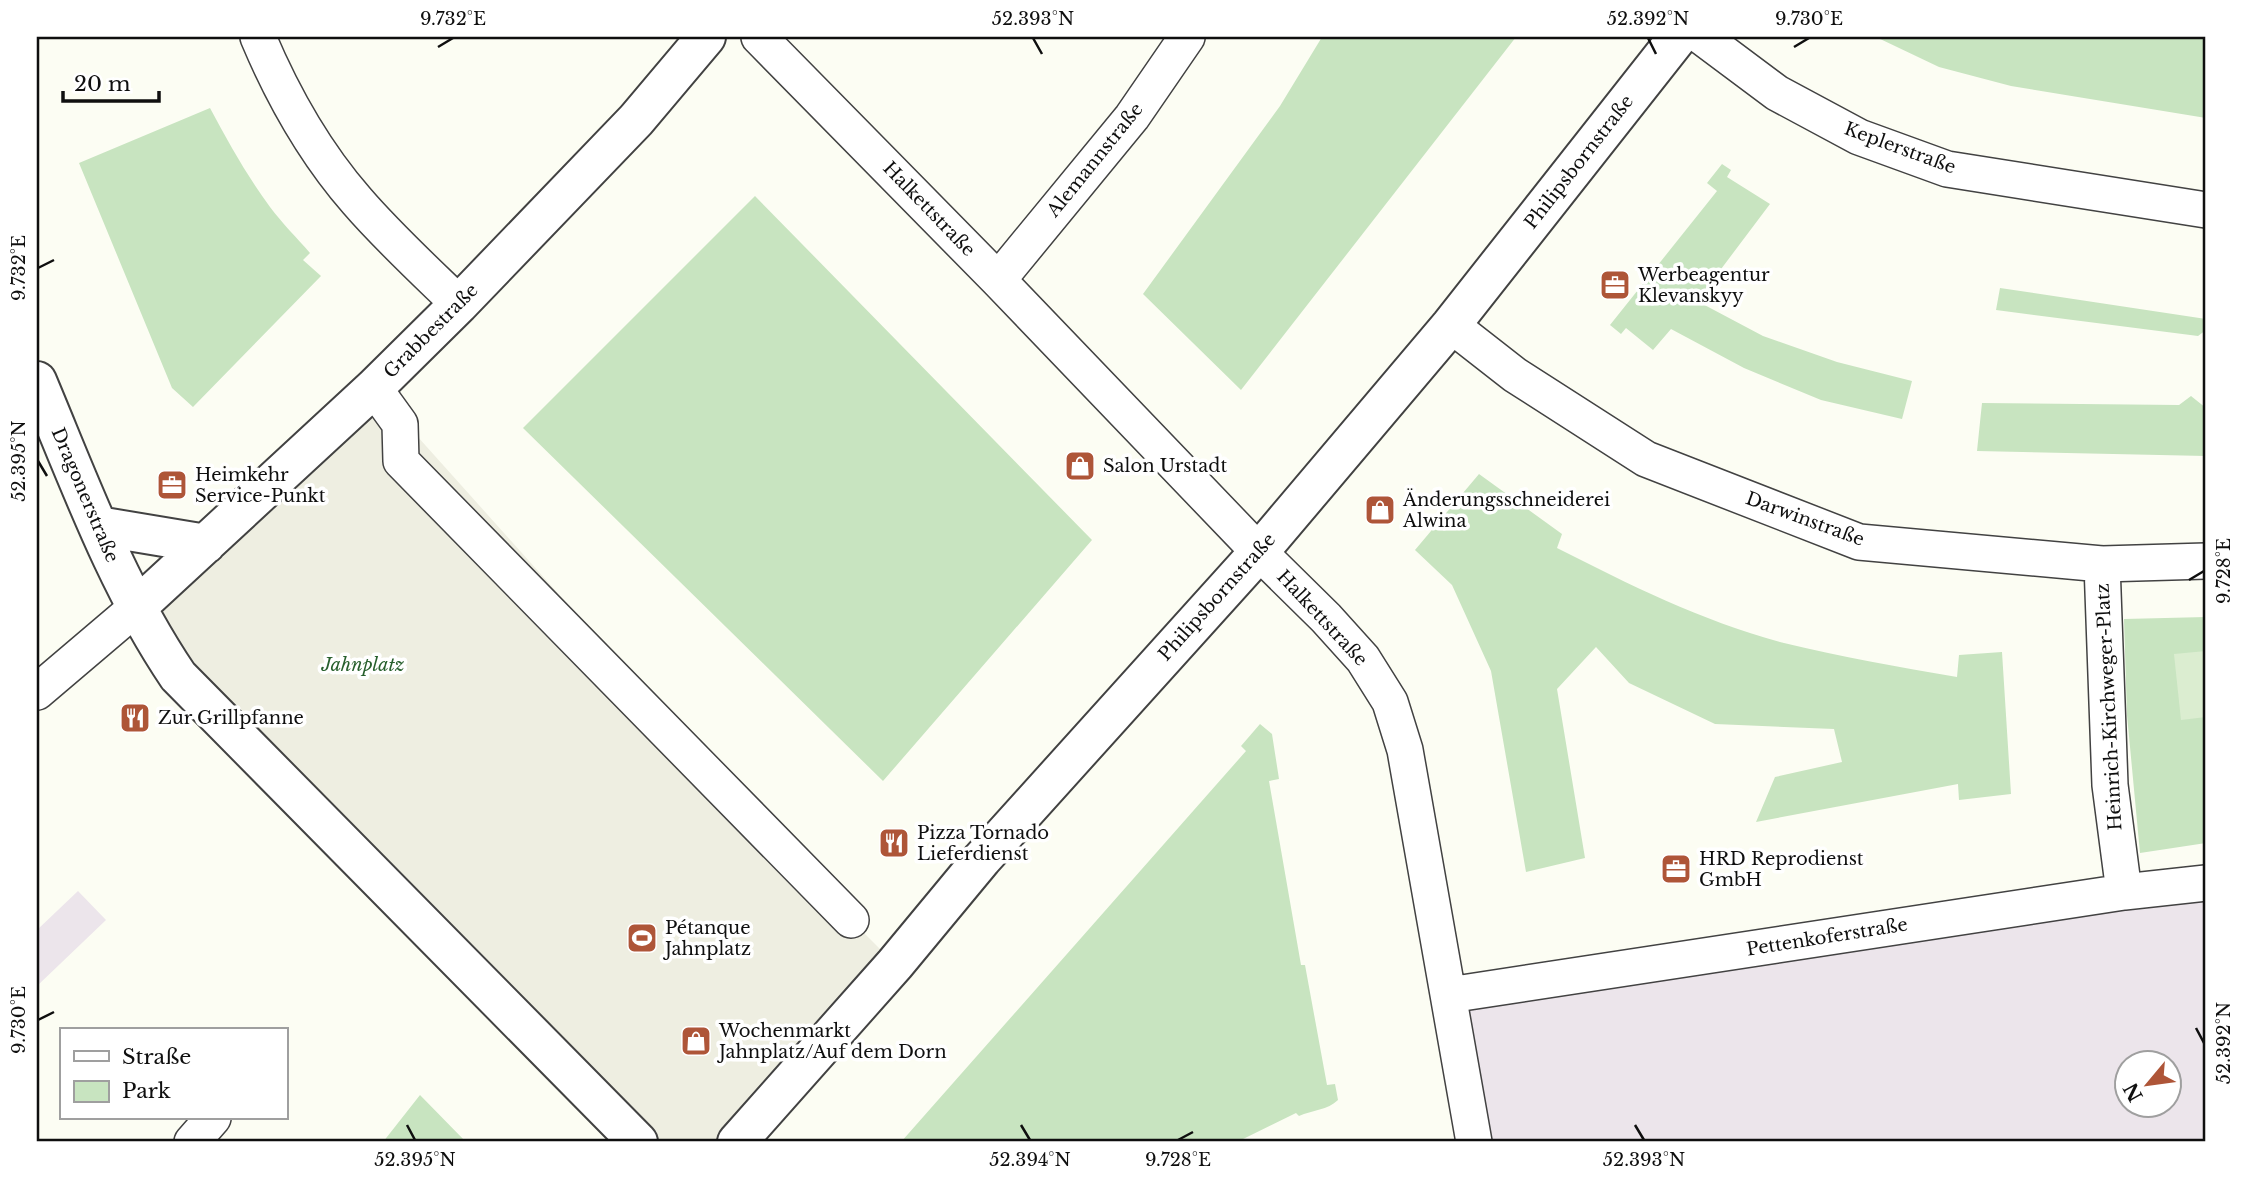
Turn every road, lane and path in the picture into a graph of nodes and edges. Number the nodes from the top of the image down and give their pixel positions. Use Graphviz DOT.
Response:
graph roads {
  1 [pos="258,37"];
  2 [pos="706,37"];
  3 [pos="759,37"];
  4 [pos="1188,37"];
  5 [pos="1678,37"];
  6 [pos="1702,37"];
  7 [pos="2206,210"];
  8 [pos="998,280"];
  9 [pos="459,303"];
  10 [pos="1451,325"];
  11 [pos="37,382"];
  12 [pos="374,388"];
  13 [pos="98,526"];
  14 [pos="206,544"];
  15 [pos="1259,552"];
  16 [pos="2206,561"];
  17 [pos="2102,564"];
  18 [pos="137,607"];
  19 [pos="37,692"];
  20 [pos="2206,883"];
  21 [pos="2123,892"];
  22 [pos="851,920"];
  23 [pos="1449,995"];
  24 [pos="211,1120"];
  25 [pos="192,1142"];
  26 [pos="638,1142"];
  27 [pos="737,1142"];
  28 [pos="1474,1142"];
  1 -- 9 [label="street"];
  2 -- 9 [label="street, Grabbestraße"];
  3 -- 8 [label="street, Halkettstraße"];
  4 -- 8 [label="street, Alemannstraße"];
  5 -- 10 [label="street, Philipsbornstraße"];
  6 -- 7 [label="street, Keplerstraße"];
  8 -- 15 [label="street, Halkettstraße"];
  9 -- 12 [label="street, Grabbestraße"];
  10 -- 15 [label="street, Philipsbornstraße"];
  10 -- 17 [label="street, Darwinstraße"];
  11 -- 13 [label="street, Dragonerstraße"];
  12 -- 14 [label="street, Grabbestraße"];
  12 -- 22 [label="street"];
  13 -- 14 [label="street"];
  13 -- 18 [label="street, Dragonerstraße"];
  14 -- 18 [label="street, Grabbestraße"];
  15 -- 23 [label="street, Halkettstraße"];
  15 -- 27 [label="street, Philipsbornstraße"];
  16 -- 17 [label="street, Darwinstraße"];
  17 -- 21 [label="street, Heinrich-Kirchweger-Platz"];
  18 -- 19 [label="street"];
  18 -- 26 [label="street"];
  20 -- 21 [label="street, Pettenkoferstraße"];
  21 -- 23 [label="street, Pettenkoferstraße"];
  23 -- 28 [label="street, Halkettstraße"];
  24 -- 25 [label="street"];
}
